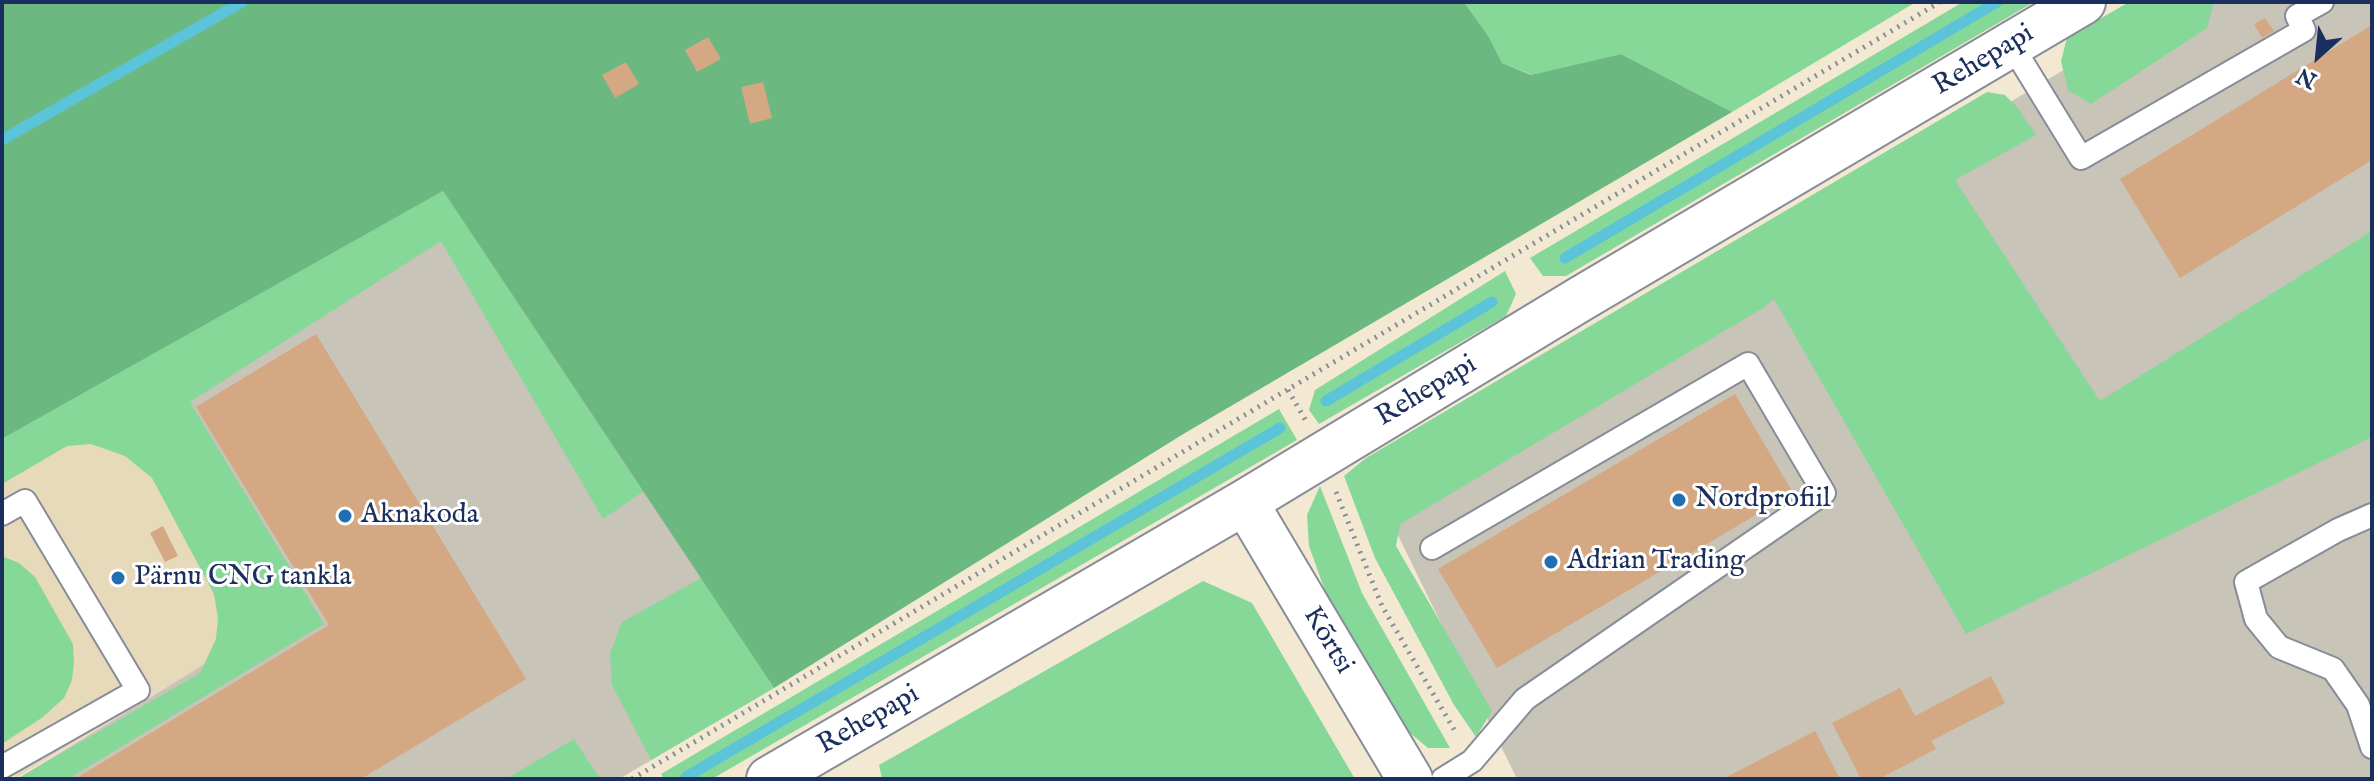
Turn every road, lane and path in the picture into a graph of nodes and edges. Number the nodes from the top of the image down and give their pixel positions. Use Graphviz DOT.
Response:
graph roads {
  1 [pos="1940,2"];
  2 [pos="2083,2"];
  3 [pos="2322,2"];
  4 [pos="2011,44"];
  5 [pos="1245,502"];
  6 [pos="1341,507"];
  7 [pos="2,514"];
  8 [pos="2372,515"];
  9 [pos="1432,548"];
  10 [pos="2372,747"];
  11 [pos="1472,761"];
  12 [pos="2,767"];
  13 [pos="632,779"];
  14 [pos="769,779"];
  15 [pos="1410,779"];
  16 [pos="1443,779"];
  1 -- 13 [label="path"];
  2 -- 4 [label="street, Rehepapi"];
  3 -- 4 [label="lane"];
  4 -- 5 [label="street, Rehepapi"];
  5 -- 14 [label="street, Rehepapi"];
  5 -- 15 [label="street, Kõrtsi"];
  6 -- 11 [label="path"];
  7 -- 12 [label="lane"];
  8 -- 10 [label="lane"];
  9 -- 11 [label="lane"];
  11 -- 16 [label="lane"];
}
